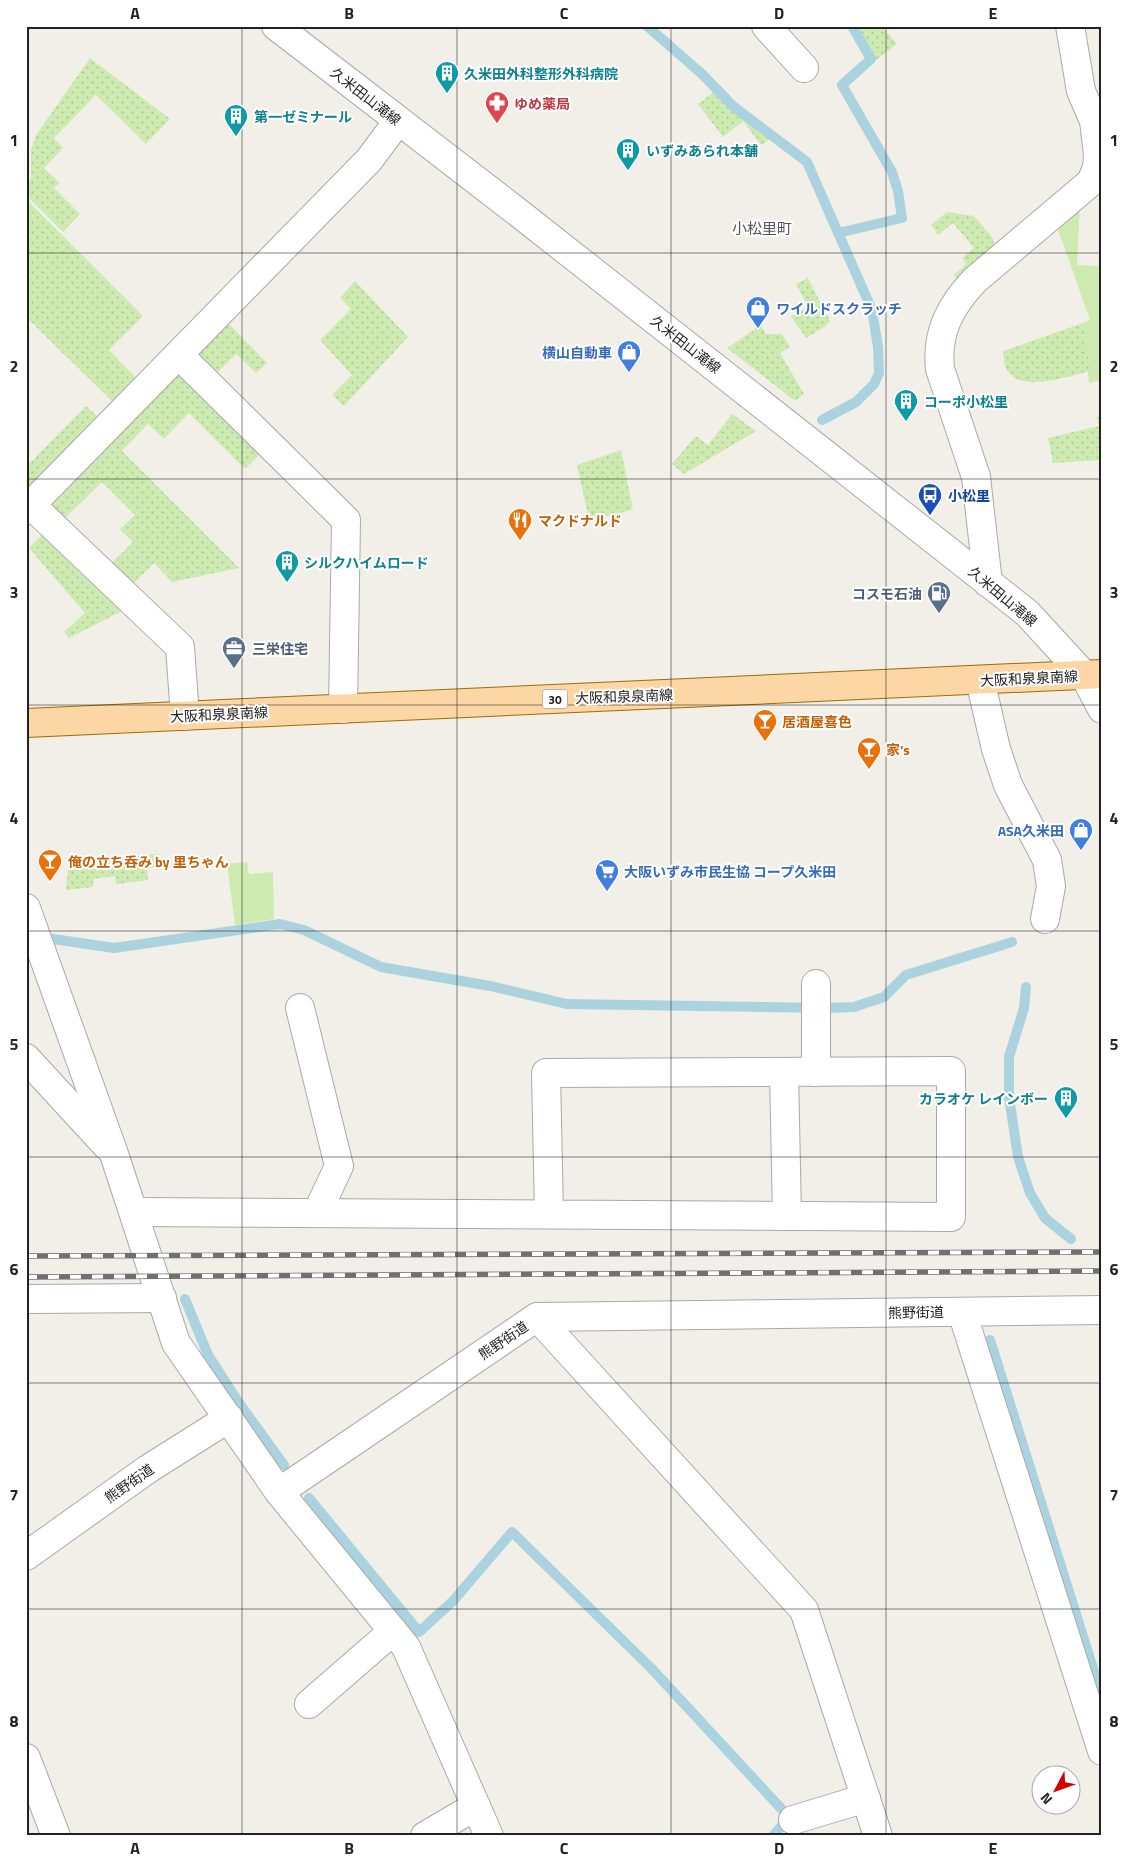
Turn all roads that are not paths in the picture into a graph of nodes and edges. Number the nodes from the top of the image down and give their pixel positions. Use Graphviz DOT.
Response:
graph roads {
  1 [pos="276,26"];
  2 [pos="766,26"];
  3 [pos="1070,26"];
  4 [pos="804,68"];
  5 [pos="398,121"];
  6 [pos="179,355"];
  7 [pos="29,508"];
  8 [pos="988,583"];
  9 [pos="1093,675"];
  10 [pos="980,680"];
  11 [pos="343,709"];
  12 [pos="1102,709"];
  13 [pos="185,716"];
  14 [pos="28,721"];
  15 [pos="26,908"];
  16 [pos="1045,919"];
  17 [pos="816,984"];
  18 [pos="300,1008"];
  19 [pos="26,1058"];
  20 [pos="784,1072"];
  21 [pos="816,1072"];
  22 [pos="114,1154"];
  23 [pos="134,1212"];
  24 [pos="317,1213"];
  25 [pos="549,1214"];
  26 [pos="787,1216"];
  27 [pos="26,1298"];
  28 [pos="162,1298"];
  29 [pos="1102,1310"];
  30 [pos="962,1312"];
  31 [pos="537,1316"];
  32 [pos="229,1418"];
  33 [pos="279,1492"];
  34 [pos="26,1556"];
  35 [pos="393,1631"];
  36 [pos="310,1704"];
  37 [pos="1102,1751"];
  38 [pos="27,1760"];
  39 [pos="866,1798"];
  40 [pos="476,1806"];
  41 [pos="793,1820"];
  42 [pos="56,1836"];
  43 [pos="425,1836"];
  44 [pos="489,1836"];
  45 [pos="878,1836"];
  1 -- 5 [label="street, 久米田山滝線"];
  2 -- 4 [label="street"];
  3 -- 8 [label="street"];
  5 -- 6 [label="street"];
  5 -- 8 [label="street, 久米田山滝線"];
  6 -- 7 [label="street"];
  6 -- 11 [label="street"];
  7 -- 13 [label="street"];
  8 -- 9 [label="street, 久米田山滝線"];
  9 -- 10 [label="main road, 大阪和泉泉南線 / 30"];
  9 -- 12 [label="street, 久米田山滝線"];
  10 -- 11 [label="main road, 大阪和泉泉南線 / 30"];
  10 -- 16 [label="street"];
  11 -- 13 [label="main road, 大阪和泉泉南線 / 30"];
  13 -- 14 [label="main road, 大阪和泉泉南線 / 30"];
  15 -- 22 [label="street"];
  17 -- 21 [label="street"];
  18 -- 24 [label="street"];
  19 -- 22 [label="street"];
  20 -- 21 [label="street"];
  20 -- 25 [label="street"];
  20 -- 26 [label="street"];
  21 -- 26 [label="street"];
  22 -- 23 [label="street"];
  23 -- 24 [label="street"];
  23 -- 28 [label="street"];
  24 -- 25 [label="street"];
  25 -- 26 [label="street"];
  27 -- 28 [label="street"];
  28 -- 32 [label="street"];
  29 -- 30 [label="street, 熊野街道"];
  30 -- 31 [label="street, 熊野街道"];
  30 -- 37 [label="street"];
  31 -- 33 [label="street, 熊野街道"];
  31 -- 39 [label="street"];
  32 -- 33 [label="street"];
  32 -- 34 [label="street, 熊野街道"];
  33 -- 35 [label="street"];
  35 -- 36 [label="street"];
  35 -- 40 [label="street"];
  38 -- 42 [label="street"];
  39 -- 41 [label="street"];
  39 -- 45 [label="street"];
  40 -- 43 [label="street"];
  40 -- 44 [label="street"];
}
